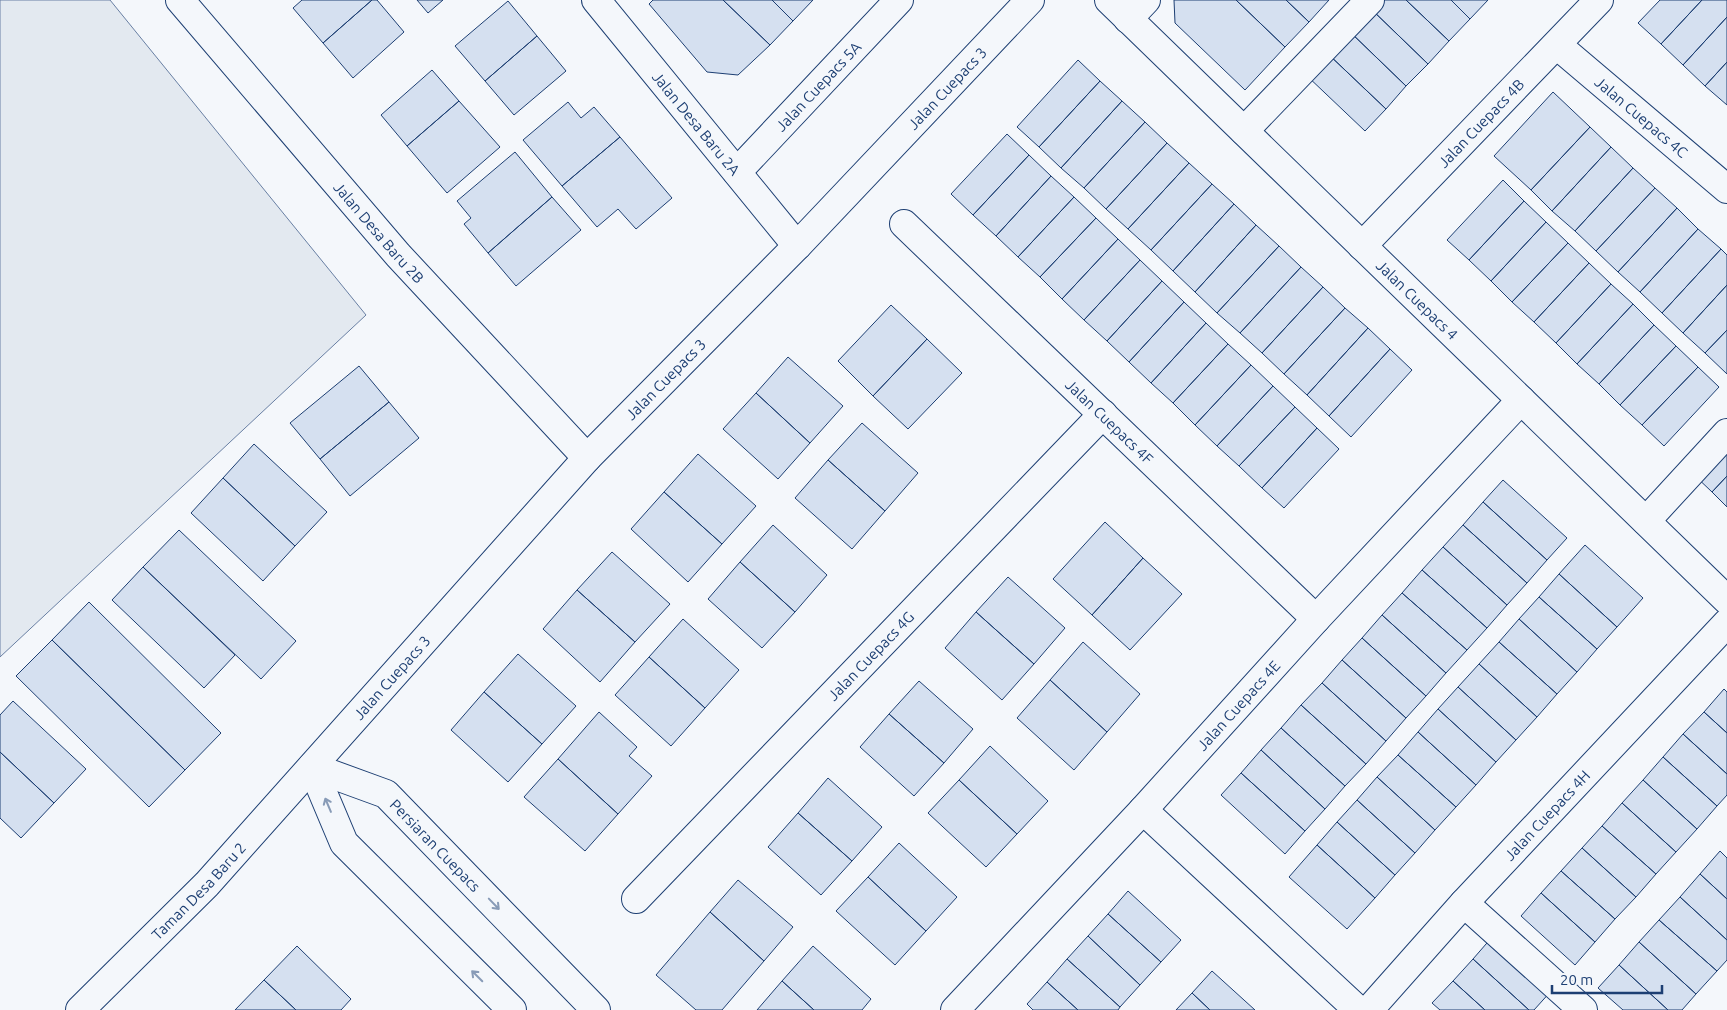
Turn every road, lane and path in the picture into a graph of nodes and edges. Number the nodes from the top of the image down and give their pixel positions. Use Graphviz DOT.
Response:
graph roads {
  1 [pos="180,0"];
  2 [pos="596,0"];
  3 [pos="899,0"];
  4 [pos="1030,0"];
  5 [pos="1108,0"];
  6 [pos="1370,0"];
  7 [pos="1599,0"];
  8 [pos="1137,10"];
  9 [pos="1557,45"];
  10 [pos="1244,131"];
  11 [pos="737,172"];
  12 [pos="1727,189"];
  13 [pos="904,224"];
  14 [pos="798,246"];
  15 [pos="1362,246"];
  16 [pos="1521,400"];
  17 [pos="1103,414"];
  18 [pos="1727,433"];
  19 [pos="587,458"];
  20 [pos="1646,521"];
  21 [pos="1727,600"];
  22 [pos="1316,619"];
  23 [pos="1727,623"];
  24 [pos="312,766"];
  25 [pos="1143,810"];
  26 [pos="636,899"];
  27 [pos="1464,903"];
  28 [pos="80,1010"];
  29 [pos="512,1010"];
  30 [pos="596,1010"];
  31 [pos="955,1010"];
  32 [pos="1358,1010"];
  33 [pos="1369,1010"];
  34 [pos="1583,1010"];
  1 -- 19 [label="street, Jalan Desa Baru 2B"];
  2 -- 11 [label="street, Jalan Desa Baru 2A"];
  3 -- 11 [label="street, Jalan Cuepacs 5A"];
  4 -- 14 [label="street, Jalan Cuepacs 3"];
  5 -- 8 [label="street, Jalan Cuepacs 4"];
  6 -- 10 [label="street"];
  7 -- 9 [label="street, Jalan Cuepacs 4B"];
  8 -- 10 [label="street, Jalan Cuepacs 4"];
  9 -- 12 [label="street, Jalan Cuepacs 4C"];
  9 -- 15 [label="street, Jalan Cuepacs 4B"];
  10 -- 15 [label="street, Jalan Cuepacs 4"];
  11 -- 14 [label="street, Jalan Desa Baru 2A"];
  13 -- 17 [label="street, Jalan Cuepacs 4F"];
  14 -- 19 [label="street, Jalan Cuepacs 3"];
  15 -- 16 [label="street, Jalan Cuepacs 4"];
  16 -- 20 [label="street, Jalan Cuepacs 4"];
  16 -- 22 [label="street, Jalan Cuepacs 4E"];
  17 -- 22 [label="street, Jalan Cuepacs 4F"];
  17 -- 26 [label="street, Jalan Cuepacs 4G"];
  18 -- 20 [label="street"];
  19 -- 24 [label="street, Jalan Cuepacs 3"];
  20 -- 21 [label="street, Jalan Cuepacs 4"];
  22 -- 25 [label="street, Jalan Cuepacs 4E"];
  23 -- 27 [label="street, Jalan Cuepacs 4H"];
  24 -- 28 [label="street, Taman Desa Baru 2"];
  29 -- 24 [label="street, one-way"];
  24 -- 30 [label="street, Persiaran Cuepacs, one-way"];
  25 -- 31 [label="street, Jalan Cuepacs 4E"];
  25 -- 32 [label="street"];
  27 -- 33 [label="street, Jalan Cuepacs 4H"];
  27 -- 34 [label="street"];
}
